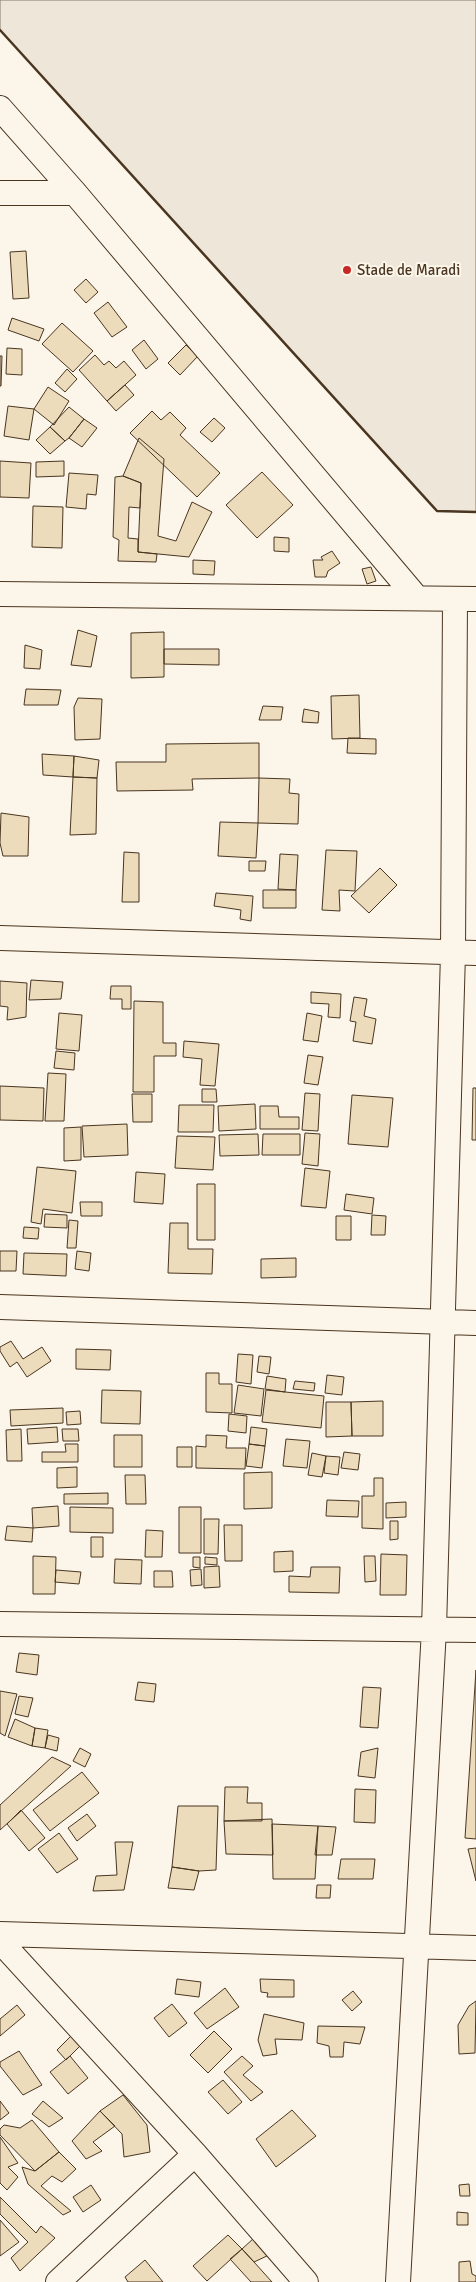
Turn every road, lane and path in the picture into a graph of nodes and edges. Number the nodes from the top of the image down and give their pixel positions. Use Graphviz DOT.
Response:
graph roads {
  1 [pos="0,108"];
  2 [pos="0,193"];
  3 [pos="75,193"];
  4 [pos="0,594"];
  5 [pos="416,597"];
  6 [pos="466,599"];
  7 [pos="0,938"];
  8 [pos="452,953"];
  9 [pos="476,953"];
  10 [pos="0,1308"];
  11 [pos="442,1322"];
  12 [pos="476,1323"];
  13 [pos="0,1624"];
  14 [pos="434,1629"];
  15 [pos="476,1630"];
  16 [pos="0,1934"];
  17 [pos="0,1941"];
  18 [pos="417,1946"];
  19 [pos="476,1948"];
  20 [pos="194,2154"];
  21 [pos="58,2282"];
  22 [pos="306,2282"];
  23 [pos="398,2282"];
  1 -- 3 [label="street"];
  2 -- 3 [label="street"];
  3 -- 5 [label="street"];
  4 -- 5 [label="street"];
  5 -- 6 [label="street"];
  6 -- 8 [label="street"];
  7 -- 8 [label="street"];
  8 -- 9 [label="street"];
  8 -- 11 [label="street"];
  10 -- 11 [label="street"];
  11 -- 12 [label="street"];
  11 -- 14 [label="street"];
  13 -- 14 [label="street"];
  14 -- 15 [label="street"];
  14 -- 18 [label="street"];
  16 -- 18 [label="street"];
  17 -- 20 [label="street"];
  18 -- 19 [label="street"];
  18 -- 23 [label="street"];
  20 -- 21 [label="street"];
  20 -- 22 [label="street"];
}
